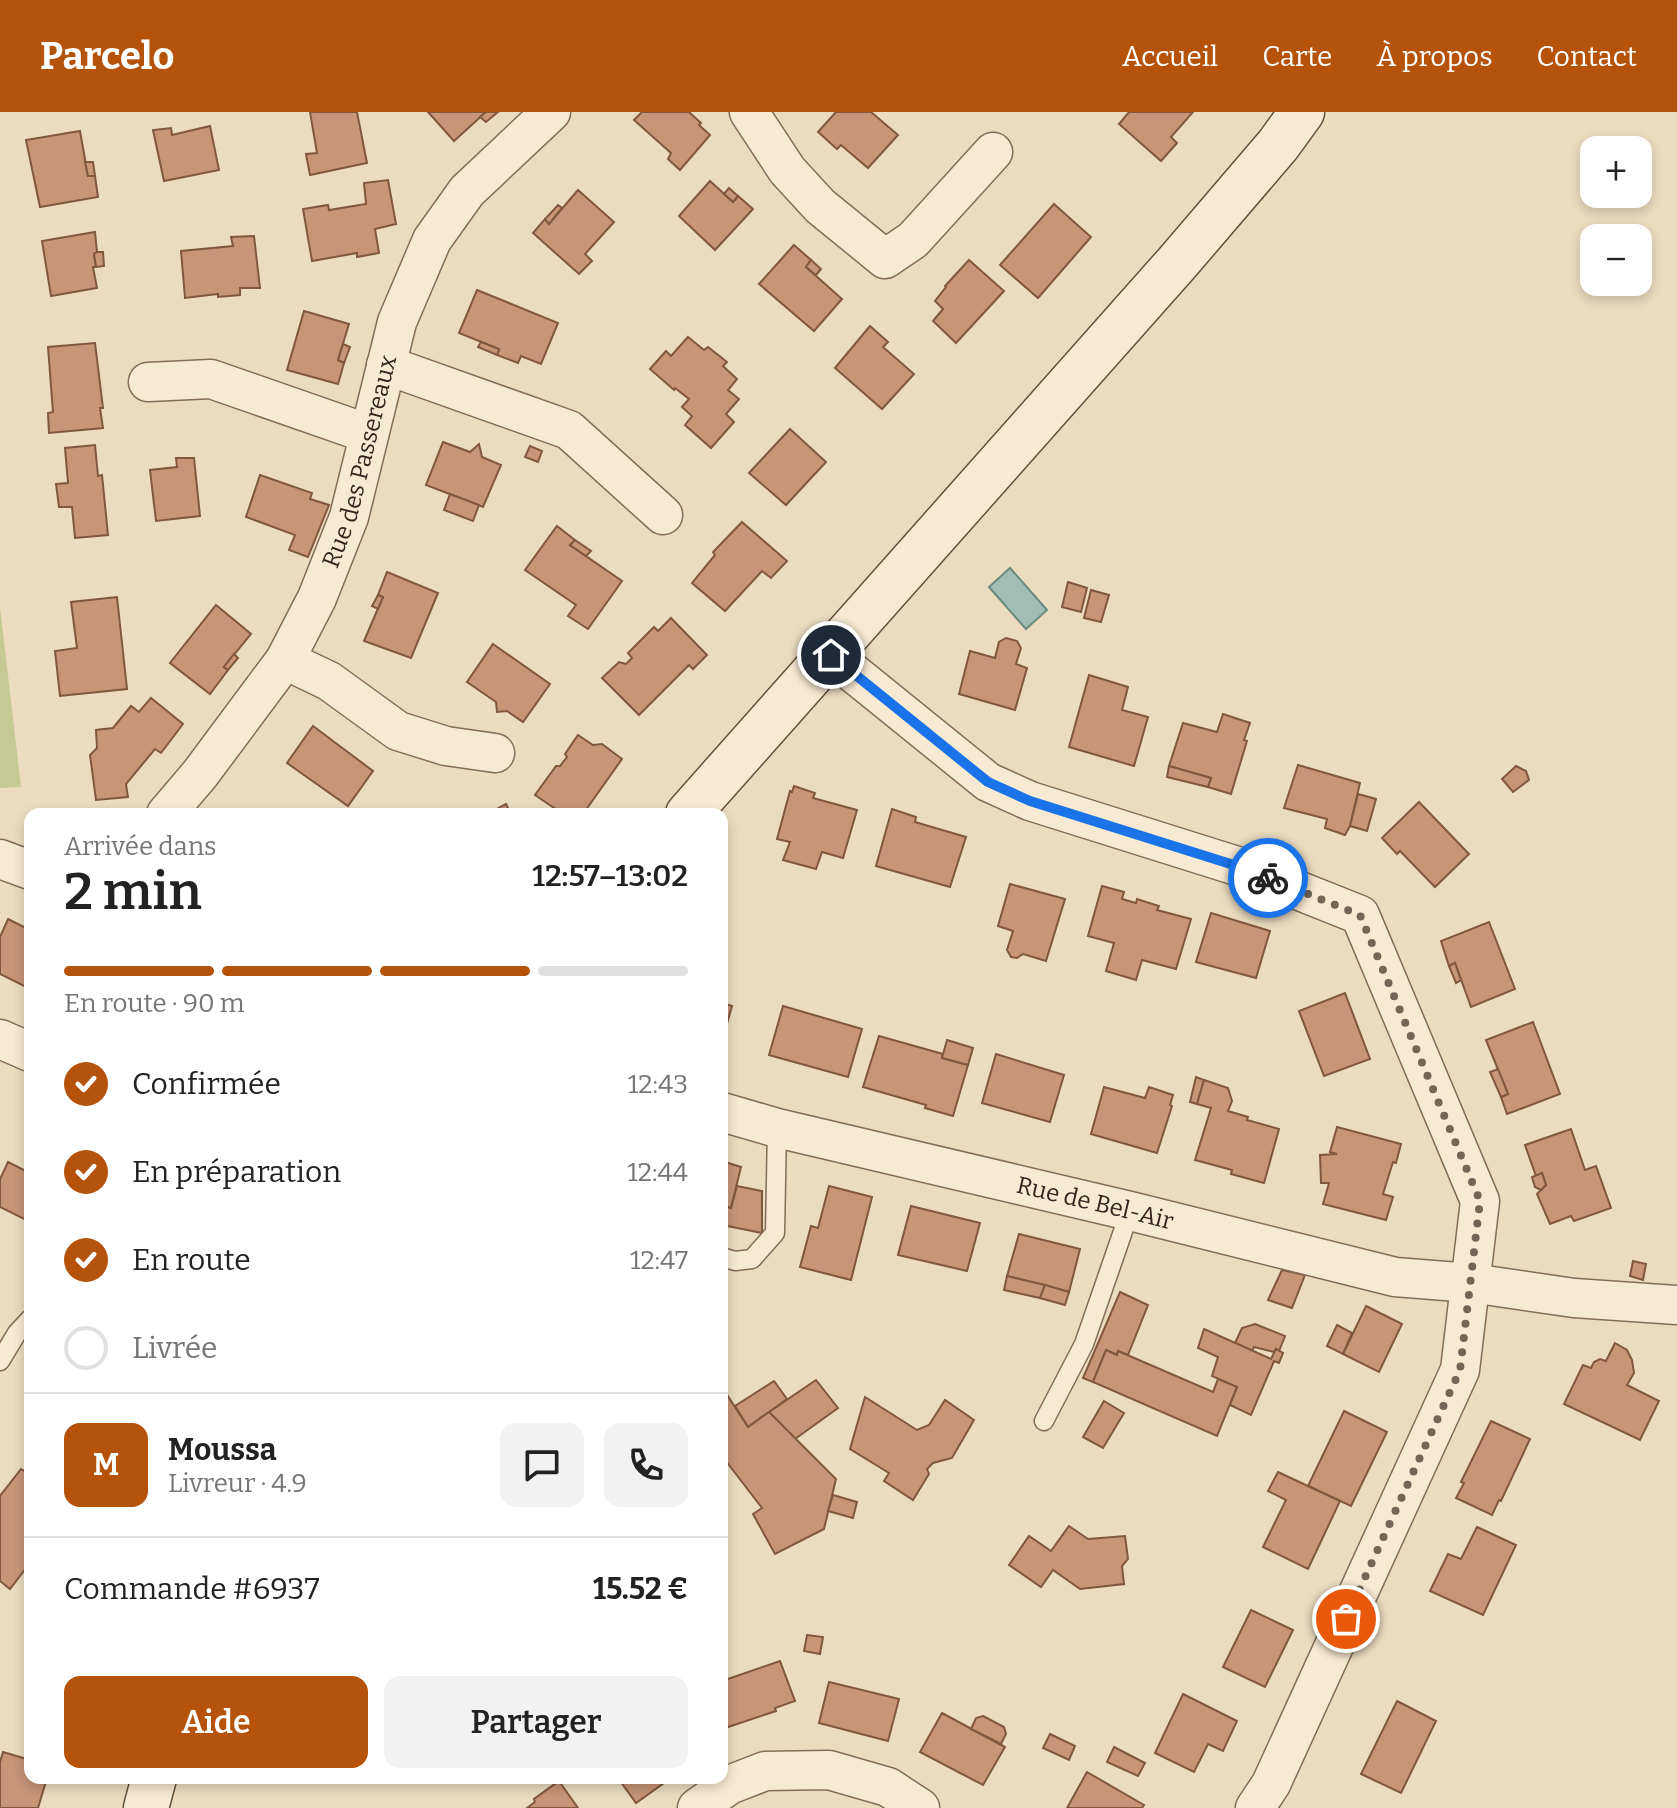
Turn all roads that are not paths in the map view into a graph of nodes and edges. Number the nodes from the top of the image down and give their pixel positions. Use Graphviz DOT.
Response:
graph roads {
  1 [pos="551,112"];
  2 [pos="749,112"];
  3 [pos="1302,112"];
  4 [pos="993,152"];
  5 [pos="386,365"];
  6 [pos="148,382"];
  7 [pos="369,434"];
  8 [pos="663,515"];
  9 [pos="831,655"];
  10 [pos="285,660"];
  11 [pos="495,753"];
  12 [pos="171,808"];
  13 [pos="693,808"];
  14 [pos="0,859"];
  15 [pos="24,868"];
  16 [pos="0,1039"];
  17 [pos="24,1049"];
  18 [pos="728,1114"];
  19 [pos="777,1128"];
  20 [pos="1130,1211"];
  21 [pos="728,1259"];
  22 [pos="1471,1283"];
  23 [pos="1677,1305"];
  24 [pos="24,1325"];
  25 [pos="0,1361"];
  26 [pos="1044,1421"];
  27 [pos="152,1784"];
  28 [pos="146,1808"];
  29 [pos="697,1808"];
  30 [pos="920,1808"];
  31 [pos="1255,1808"];
  1 -- 5 [label="street, Rue des Passereaux"];
  2 -- 4 [label="street"];
  3 -- 9 [label="street"];
  5 -- 7 [label="street, Rue des Passereaux"];
  5 -- 8 [label="street"];
  6 -- 7 [label="street"];
  7 -- 10 [label="street, Rue des Passereaux"];
  9 -- 13 [label="street"];
  9 -- 22 [label="street"];
  10 -- 11 [label="street"];
  10 -- 12 [label="street, Rue des Passereaux"];
  14 -- 15 [label="street"];
  16 -- 17 [label="street"];
  18 -- 19 [label="street, Rue de Bel-Air"];
  19 -- 20 [label="street, Rue de Bel-Air"];
  19 -- 21 [label="lane"];
  20 -- 22 [label="street, Rue de Bel-Air"];
  20 -- 26 [label="lane"];
  22 -- 23 [label="street, Rue de Bel-Air"];
  22 -- 31 [label="street"];
  24 -- 25 [label="lane"];
  27 -- 28 [label="street"];
  29 -- 30 [label="street"];
}
